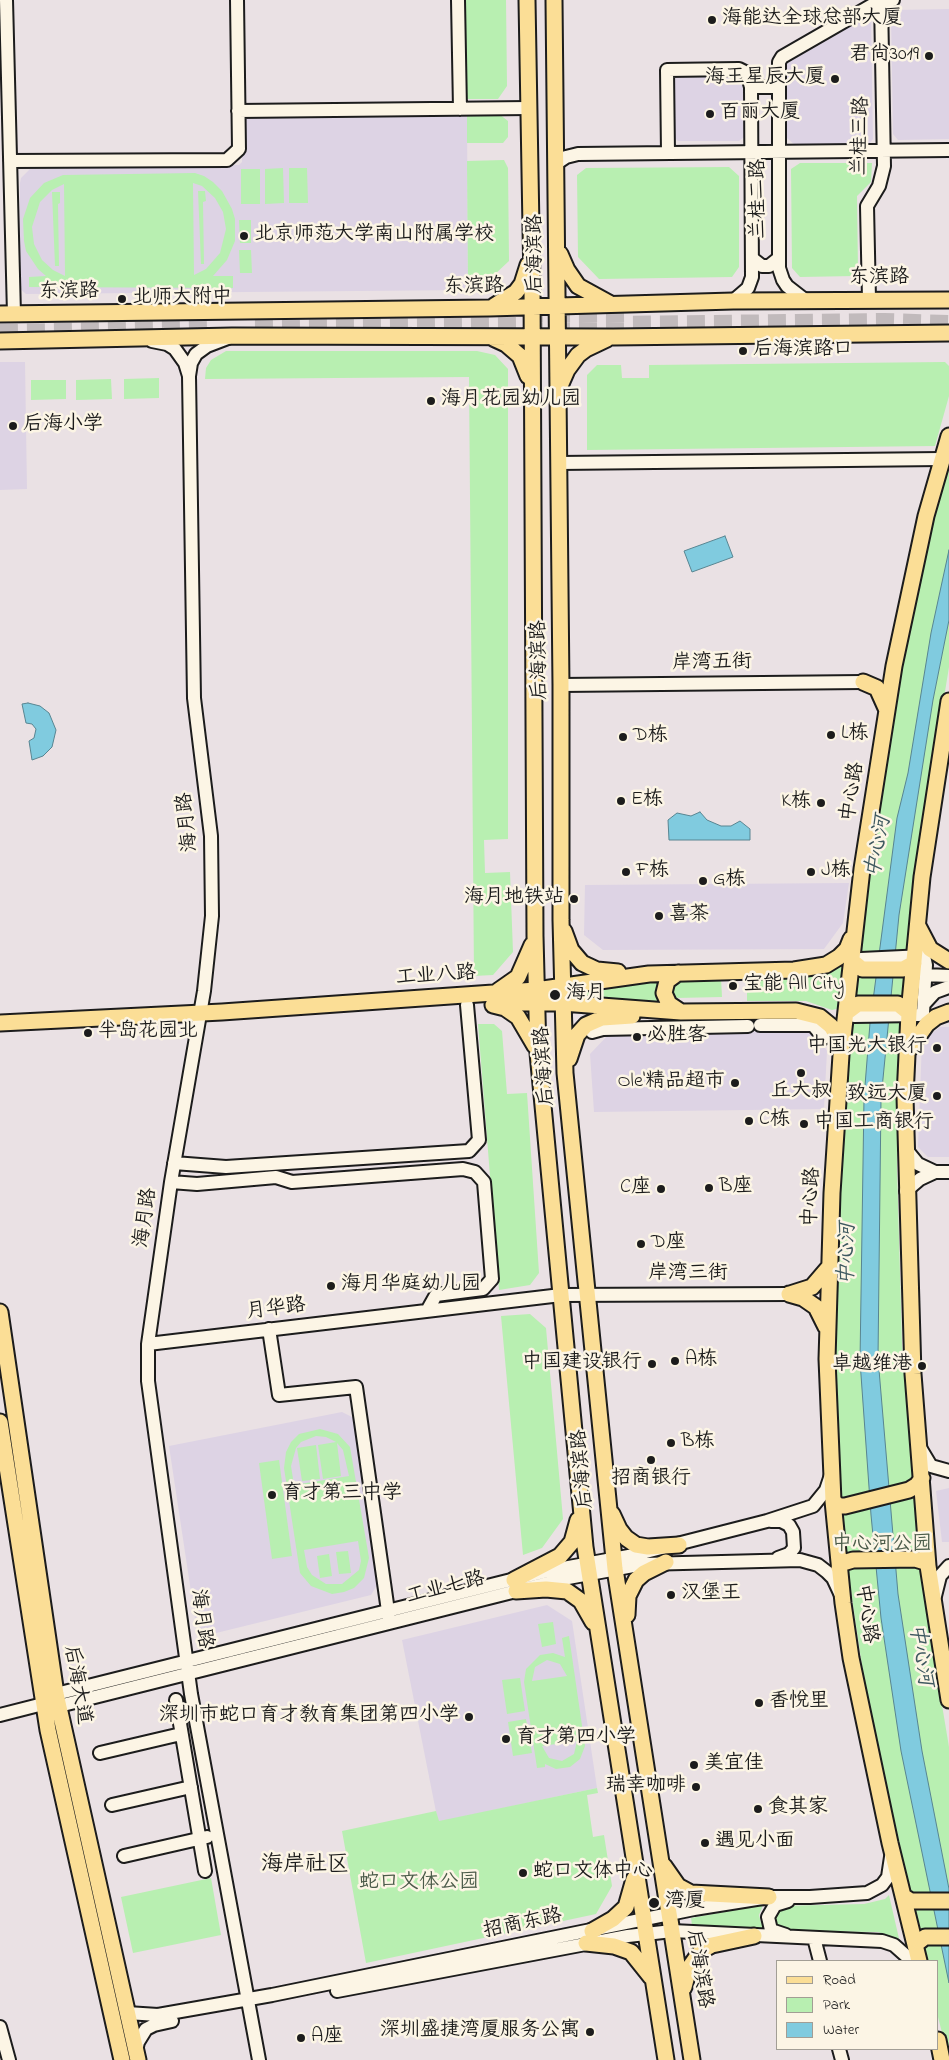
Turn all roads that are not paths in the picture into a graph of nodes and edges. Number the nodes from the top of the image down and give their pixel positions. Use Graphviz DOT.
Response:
graph roads {
  1 [pos="6,0"];
  2 [pos="237,0"];
  3 [pos="458,0"];
  4 [pos="527,0"];
  5 [pos="554,0"];
  6 [pos="881,0"];
  7 [pos="893,0"];
  8 [pos="751,87"];
  9 [pos="777,87"];
  10 [pos="460,108"];
  11 [pos="529,108"];
  12 [pos="238,111"];
  13 [pos="949,150"];
  14 [pos="884,151"];
  15 [pos="752,152"];
  16 [pos="778,152"];
  17 [pos="668,153"];
  18 [pos="10,161"];
  19 [pos="557,163"];
  20 [pos="557,245"];
  21 [pos="531,254"];
  22 [pos="779,258"];
  23 [pos="752,259"];
  24 [pos="869,299"];
  25 [pos="945,299"];
  26 [pos="805,300"];
  27 [pos="733,301"];
  28 [pos="615,305"];
  29 [pos="558,306"];
  30 [pos="532,307"];
  31 [pos="490,308"];
  32 [pos="7,314"];
  33 [pos="924,333"];
  34 [pos="949,333"];
  35 [pos="232,336"];
  36 [pos="486,336"];
  37 [pos="531,336"];
  38 [pos="558,336"];
  39 [pos="613,337"];
  40 [pos="140,338"];
  41 [pos="0,341"];
  42 [pos="949,344"];
  43 [pos="189,376"];
  44 [pos="531,387"];
  45 [pos="558,390"];
  46 [pos="949,436"];
  47 [pos="942,459"];
  48 [pos="559,463"];
  49 [pos="532,478"];
  50 [pos="894,666"];
  51 [pos="863,682"];
  52 [pos="561,685"];
  53 [pos="949,701"];
  54 [pos="887,710"];
  55 [pos="561,920"];
  56 [pos="917,926"];
  57 [pos="855,930"];
  58 [pos="535,936"];
  59 [pos="949,960"];
  60 [pos="858,963"];
  61 [pos="910,963"];
  62 [pos="678,973"];
  63 [pos="649,974"];
  64 [pos="925,975"];
  65 [pos="949,976"];
  66 [pos="562,987"];
  67 [pos="949,987"];
  68 [pos="536,996"];
  69 [pos="489,998"];
  70 [pos="562,1003"];
  71 [pos="924,1004"];
  72 [pos="466,1005"];
  73 [pos="906,1010"];
  74 [pos="853,1011"];
  75 [pos="681,1012"];
  76 [pos="949,1012"];
  77 [pos="199,1018"];
  78 [pos="0,1023"];
  79 [pos="0,1030"];
  80 [pos="592,1032"];
  81 [pos="824,1038"];
  82 [pos="907,1052"];
  83 [pos="538,1053"];
  84 [pos="841,1055"];
  85 [pos="565,1073"];
  86 [pos="905,1148"];
  87 [pos="174,1163"];
  88 [pos="935,1172"];
  89 [pos="949,1172"];
  90 [pos="170,1182"];
  91 [pos="906,1191"];
  92 [pos="830,1266"];
  93 [pos="588,1293"];
  94 [pos="561,1294"];
  95 [pos="789,1294"];
  96 [pos="427,1310"];
  97 [pos="0,1312"];
  98 [pos="269,1329"];
  99 [pos="828,1332"];
  100 [pos="148,1344"];
  101 [pos="0,1422"];
  102 [pos="919,1446"];
  103 [pos="949,1471"];
  104 [pos="832,1473"];
  105 [pos="922,1478"];
  106 [pos="607,1496"];
  107 [pos="580,1501"];
  108 [pos="839,1504"];
  109 [pos="767,1521"];
  110 [pos="679,1545"];
  111 [pos="776,1559"];
  112 [pos="666,1562"];
  113 [pos="614,1564"];
  114 [pos="928,1566"];
  115 [pos="949,1566"];
  116 [pos="839,1568"];
  117 [pos="589,1569"];
  118 [pos="515,1585"];
  119 [pos="934,1601"];
  120 [pos="843,1603"];
  121 [pos="389,1617"];
  122 [pos="599,1637"];
  123 [pos="626,1641"];
  124 [pos="188,1668"];
  125 [pos="631,1671"];
  126 [pos="606,1674"];
  127 [pos="176,1700"];
  128 [pos="949,1700"];
  129 [pos="53,1702"];
  130 [pos="0,1715"];
  131 [pos="181,1734"];
  132 [pos="100,1753"];
  133 [pos="191,1787"];
  134 [pos="112,1805"];
  135 [pos="653,1813"];
  136 [pos="628,1818"];
  137 [pos="217,1835"];
  138 [pos="200,1839"];
  139 [pos="890,1843"];
  140 [pos="124,1856"];
  141 [pos="661,1862"];
  142 [pos="636,1867"];
  143 [pos="205,1871"];
  144 [pos="770,1897"];
  145 [pos="810,1897"];
  146 [pos="910,1899"];
  147 [pos="949,1901"];
  148 [pos="669,1915"];
  149 [pos="645,1927"];
  150 [pos="672,1931"];
  151 [pos="754,1936"];
  152 [pos="589,1937"];
  153 [pos="949,1937"];
  154 [pos="808,1938"];
  155 [pos="920,1941"];
  156 [pos="819,1960"];
  157 [pos="911,1960"];
  158 [pos="919,1960"];
  159 [pos="654,1980"];
  160 [pos="683,2003"];
  161 [pos="248,2004"];
  162 [pos="127,2013"];
  163 [pos="659,2015"];
  164 [pos="0,2027"];
  165 [pos="939,2045"];
  166 [pos="137,2056"];
  167 [pos="9,2060"];
  168 [pos="122,2060"];
  169 [pos="259,2060"];
  170 [pos="666,2060"];
  171 [pos="692,2060"];
  172 [pos="942,2060"];
  1 -- 18 [label="street"];
  2 -- 12 [label="street"];
  3 -- 10 [label="street"];
  4 -- 11 [label="main road, 后海滨路"];
  5 -- 19 [label="main road, 后海滨路"];
  6 -- 7 [label="street"];
  6 -- 9 [label="street, 兰桂二路"];
  6 -- 14 [label="street, 兰桂三路"];
  8 -- 9 [label="street"];
  8 -- 15 [label="street, 兰桂二路"];
  8 -- 17 [label="street"];
  9 -- 16 [label="street, 兰桂二路"];
  10 -- 11 [label="street"];
  10 -- 12 [label="street"];
  11 -- 21 [label="main road, 后海滨路"];
  12 -- 18 [label="street"];
  13 -- 14 [label="street"];
  14 -- 16 [label="street"];
  14 -- 24 [label="street, 兰桂三路"];
  15 -- 16 [label="street"];
  15 -- 17 [label="street"];
  15 -- 23 [label="street, 兰桂二路"];
  16 -- 22 [label="street, 兰桂二路"];
  17 -- 19 [label="street"];
  18 -- 32 [label="street"];
  19 -- 20 [label="main road, 后海滨路"];
  20 -- 28 [label="main road"];
  20 -- 29 [label="main road, 后海滨路"];
  21 -- 30 [label="main road, 后海滨路"];
  21 -- 31 [label="main road"];
  22 -- 23 [label="street"];
  22 -- 26 [label="street, 兰桂二路"];
  23 -- 27 [label="street, 兰桂二路"];
  24 -- 25 [label="main road, 东滨路"];
  24 -- 26 [label="main road, 东滨路"];
  26 -- 27 [label="main road, 东滨路"];
  27 -- 28 [label="main road, 东滨路"];
  28 -- 29 [label="main road, 东滨路"];
  29 -- 30 [label="main road, 东滨路"];
  29 -- 38 [label="main road, 后海滨路"];
  30 -- 31 [label="main road, 东滨路"];
  30 -- 37 [label="main road, 后海滨路"];
  31 -- 32 [label="main road, 东滨路"];
  33 -- 34 [label="main road"];
  33 -- 39 [label="main road"];
  33 -- 42 [label="main road"];
  35 -- 36 [label="main road"];
  35 -- 40 [label="main road"];
  35 -- 43 [label="street"];
  36 -- 37 [label="main road"];
  36 -- 44 [label="main road"];
  37 -- 38 [label="main road"];
  37 -- 44 [label="main road, 后海滨路"];
  38 -- 39 [label="main road"];
  38 -- 45 [label="main road, 后海滨路"];
  39 -- 45 [label="main road"];
  40 -- 41 [label="main road"];
  40 -- 43 [label="street"];
  43 -- 77 [label="street, 海月路"];
  44 -- 49 [label="main road, 后海滨路"];
  45 -- 48 [label="main road, 后海滨路"];
  46 -- 47 [label="main road, 中心路"];
  47 -- 48 [label="street"];
  47 -- 50 [label="main road, 中心路"];
  48 -- 49 [label="main road"];
  48 -- 52 [label="main road, 后海滨路"];
  49 -- 58 [label="main road, 后海滨路"];
  50 -- 51 [label="main road"];
  50 -- 54 [label="main road, 中心路"];
  51 -- 52 [label="street, 岸湾五街"];
  51 -- 54 [label="main road"];
  52 -- 55 [label="main road, 后海滨路"];
  53 -- 56 [label="main road"];
  54 -- 57 [label="main road, 中心路"];
  55 -- 63 [label="main road"];
  55 -- 66 [label="main road, 后海滨路"];
  56 -- 59 [label="main road"];
  56 -- 61 [label="main road"];
  57 -- 60 [label="main road, 中心路"];
  57 -- 62 [label="main road, 工业八路"];
  58 -- 68 [label="main road, 后海滨路"];
  58 -- 69 [label="main road"];
  60 -- 61 [label="main road"];
  60 -- 74 [label="main road, 中心路"];
  61 -- 64 [label="street"];
  61 -- 73 [label="main road"];
  62 -- 63 [label="main road, 工业八路"];
  62 -- 75 [label="main road"];
  63 -- 66 [label="main road, 工业八路"];
  64 -- 65 [label="street"];
  64 -- 71 [label="street"];
  66 -- 68 [label="main road, 工业八路"];
  66 -- 70 [label="main road, 后海滨路"];
  67 -- 71 [label="street"];
  68 -- 69 [label="main road, 工业八路"];
  68 -- 70 [label="main road, 工业八路"];
  68 -- 83 [label="main road, 后海滨路"];
  69 -- 72 [label="main road, 工业八路"];
  69 -- 77 [label="main road, 工业八路"];
  69 -- 83 [label="main road"];
  70 -- 75 [label="main road, 工业八路"];
  70 -- 85 [label="main road, 后海滨路"];
  71 -- 73 [label="street"];
  72 -- 77 [label="main road, 工业八路"];
  72 -- 87 [label="street"];
  73 -- 74 [label="main road"];
  73 -- 82 [label="main road"];
  74 -- 84 [label="main road, 中心路"];
  75 -- 84 [label="main road, 工业八路"];
  75 -- 85 [label="main road"];
  76 -- 82 [label="main road"];
  77 -- 78 [label="main road, 工业八路"];
  77 -- 79 [label="main road, 工业八路"];
  77 -- 87 [label="street, 海月路"];
  80 -- 81 [label="street"];
  82 -- 86 [label="main road"];
  83 -- 94 [label="main road, 后海滨路"];
  84 -- 92 [label="main road, 中心路"];
  85 -- 93 [label="main road, 后海滨路"];
  86 -- 88 [label="street"];
  86 -- 91 [label="main road"];
  87 -- 90 [label="street, 海月路"];
  88 -- 89 [label="street"];
  88 -- 91 [label="street"];
  90 -- 96 [label="street"];
  90 -- 100 [label="street, 海月路"];
  91 -- 102 [label="main road"];
  92 -- 95 [label="main road"];
  92 -- 99 [label="main road, 中心路"];
  93 -- 94 [label="street, 月华路"];
  93 -- 95 [label="street, 岸湾三街"];
  93 -- 106 [label="main road, 后海滨路"];
  94 -- 96 [label="street, 月华路"];
  94 -- 107 [label="main road, 后海滨路"];
  95 -- 99 [label="main road"];
  96 -- 98 [label="street, 月华路"];
  97 -- 129 [label="main road, 后海大道"];
  98 -- 100 [label="street, 月华路"];
  98 -- 121 [label="street"];
  99 -- 104 [label="main road, 中心路"];
  100 -- 124 [label="street, 海月路"];
  101 -- 129 [label="main road, 后海大道"];
  102 -- 103 [label="street"];
  102 -- 105 [label="main road"];
  104 -- 108 [label="main road, 中心路"];
  104 -- 109 [label="street, 工业七路"];
  105 -- 108 [label="main road"];
  105 -- 114 [label="main road"];
  106 -- 110 [label="main road"];
  106 -- 113 [label="main road, 后海滨路"];
  107 -- 117 [label="main road, 后海滨路"];
  107 -- 118 [label="main road"];
  108 -- 116 [label="main road, 中心路"];
  109 -- 110 [label="street, 工业七路"];
  109 -- 111 [label="street"];
  110 -- 113 [label="street, 工业七路"];
  111 -- 112 [label="street, 工业七路"];
  111 -- 120 [label="street, 工业七路"];
  112 -- 113 [label="street, 工业七路"];
  112 -- 123 [label="main road"];
  113 -- 117 [label="street, 工业七路"];
  113 -- 123 [label="main road, 后海滨路"];
  114 -- 116 [label="main road"];
  114 -- 119 [label="main road"];
  115 -- 119 [label="street"];
  116 -- 120 [label="main road, 中心路"];
  117 -- 118 [label="street, 工业七路"];
  117 -- 122 [label="main road, 后海滨路"];
  118 -- 121 [label="street, 工业七路"];
  118 -- 122 [label="main road"];
  119 -- 128 [label="main road"];
  120 -- 139 [label="main road, 中心路"];
  121 -- 124 [label="street, 工业七路"];
  122 -- 126 [label="main road, 后海滨路"];
  123 -- 125 [label="main road, 后海滨路"];
  124 -- 129 [label="street, 工业七路"];
  124 -- 137 [label="street, 海月路"];
  125 -- 126 [label="main road"];
  125 -- 135 [label="main road, 后海滨路"];
  126 -- 136 [label="main road, 后海滨路"];
  127 -- 131 [label="street"];
  129 -- 130 [label="street, 工业七路"];
  129 -- 162 [label="main road, 后海大道"];
  129 -- 168 [label="main road, 后海大道"];
  131 -- 132 [label="street"];
  131 -- 133 [label="street"];
  133 -- 134 [label="street"];
  133 -- 138 [label="street"];
  135 -- 136 [label="main road"];
  135 -- 141 [label="main road, 后海滨路"];
  136 -- 142 [label="main road, 后海滨路"];
  137 -- 138 [label="street"];
  137 -- 161 [label="street, 海月路"];
  138 -- 140 [label="street"];
  138 -- 143 [label="street"];
  139 -- 145 [label="street, 招商东路"];
  139 -- 146 [label="main road, 中心路"];
  141 -- 144 [label="main road"];
  141 -- 148 [label="main road, 后海滨路"];
  142 -- 149 [label="main road, 后海滨路"];
  142 -- 152 [label="main road"];
  144 -- 145 [label="street, 招商东路"];
  144 -- 148 [label="street, 招商东路"];
  145 -- 154 [label="street"];
  146 -- 147 [label="main road"];
  146 -- 155 [label="main road, 中心路"];
  148 -- 149 [label="street, 招商东路"];
  148 -- 150 [label="main road, 后海滨路"];
  149 -- 150 [label="street, 招商东路"];
  149 -- 152 [label="street, 招商东路"];
  149 -- 159 [label="main road, 后海滨路"];
  150 -- 151 [label="street, 招商东路"];
  150 -- 160 [label="main road, 后海滨路"];
  151 -- 154 [label="street, 招商东路"];
  151 -- 160 [label="main road"];
  152 -- 159 [label="main road"];
  152 -- 161 [label="street, 招商东路"];
  153 -- 155 [label="main road"];
  154 -- 156 [label="street"];
  154 -- 157 [label="street, 招商东路"];
  155 -- 158 [label="main road, 中心路"];
  159 -- 163 [label="main road, 后海滨路"];
  160 -- 163 [label="main road"];
  160 -- 171 [label="main road, 后海滨路"];
  161 -- 162 [label="street, 招商东路"];
  161 -- 166 [label="street, 招商东路"];
  161 -- 169 [label="street, 海月路"];
  162 -- 166 [label="main road, 后海大道"];
  163 -- 170 [label="main road, 后海滨路"];
  164 -- 167 [label="street"];
  165 -- 172 [label="main road"];
}
